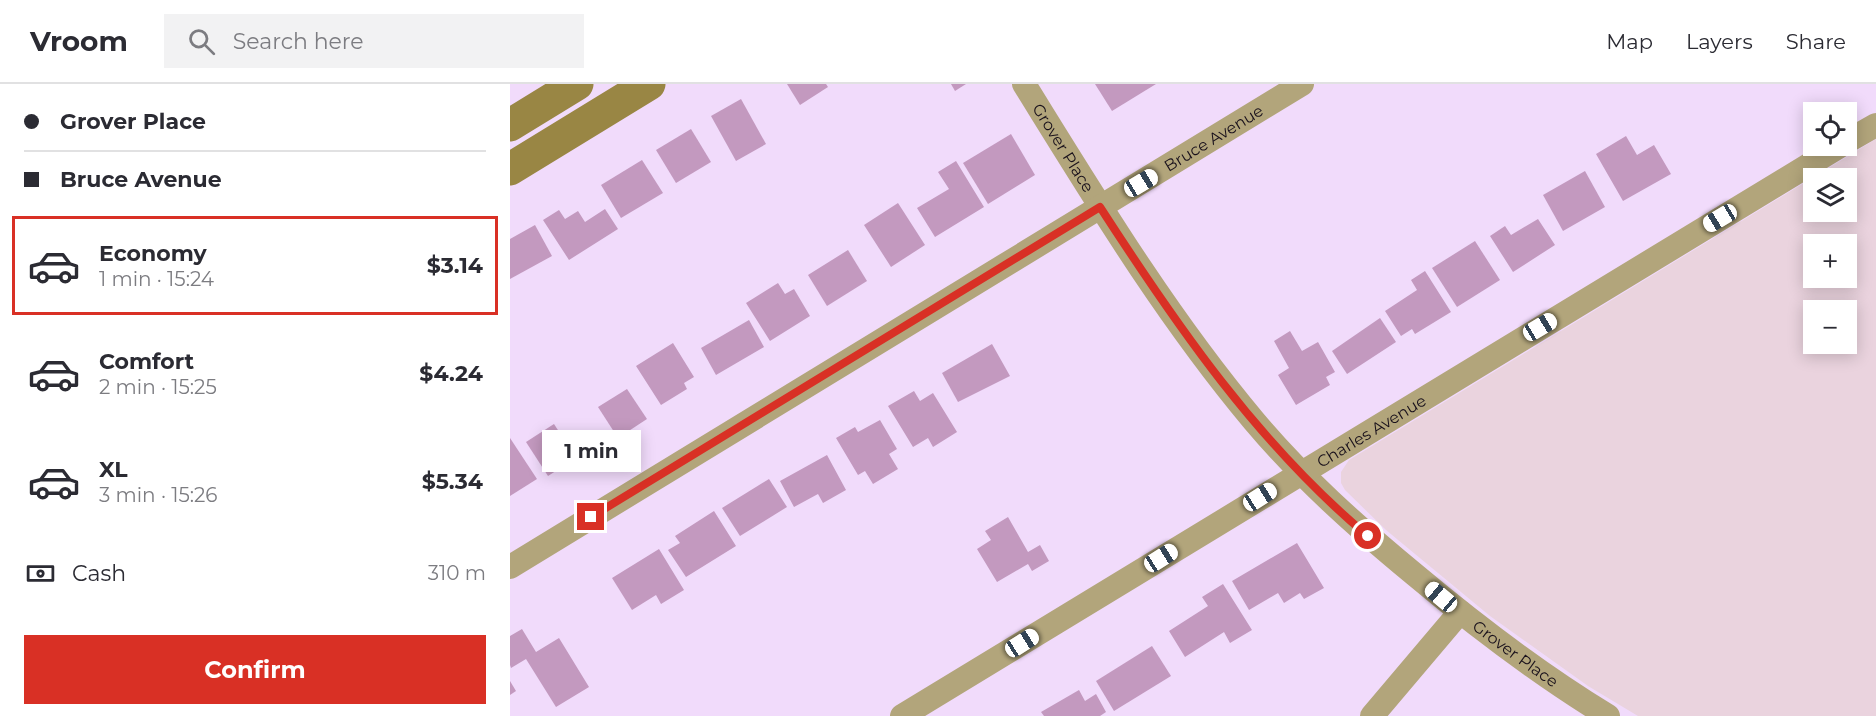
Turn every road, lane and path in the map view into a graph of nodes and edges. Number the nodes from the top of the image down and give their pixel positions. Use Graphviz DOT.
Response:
graph roads {
  1 [pos="649,84"];
  2 [pos="1024,84"];
  3 [pos="1302,84"];
  4 [pos="569,89"];
  5 [pos="510,125"];
  6 [pos="1876,125"];
  7 [pos="580,126"];
  8 [pos="1857,136"];
  9 [pos="1823,156"];
  10 [pos="510,169"];
  11 [pos="1100,207"];
  12 [pos="1300,472"];
  13 [pos="510,567"];
  14 [pos="1460,612"];
  15 [pos="902,716"];
  16 [pos="1372,716"];
  17 [pos="1608,716"];
  1 -- 7 [label="main road"];
  2 -- 11 [label="street, Grover Place"];
  3 -- 11 [label="street, Bruce Avenue"];
  4 -- 5 [label="main road"];
  4 -- 7 [label="main road"];
  6 -- 8 [label="street"];
  7 -- 10 [label="main road"];
  9 -- 12 [label="street, Charles Avenue"];
  11 -- 12 [label="street, Grover Place"];
  11 -- 13 [label="street, Bruce Avenue"];
  12 -- 14 [label="street, Grover Place"];
  12 -- 15 [label="street, Charles Avenue"];
  14 -- 16 [label="street"];
  14 -- 17 [label="street, Grover Place"];
}
